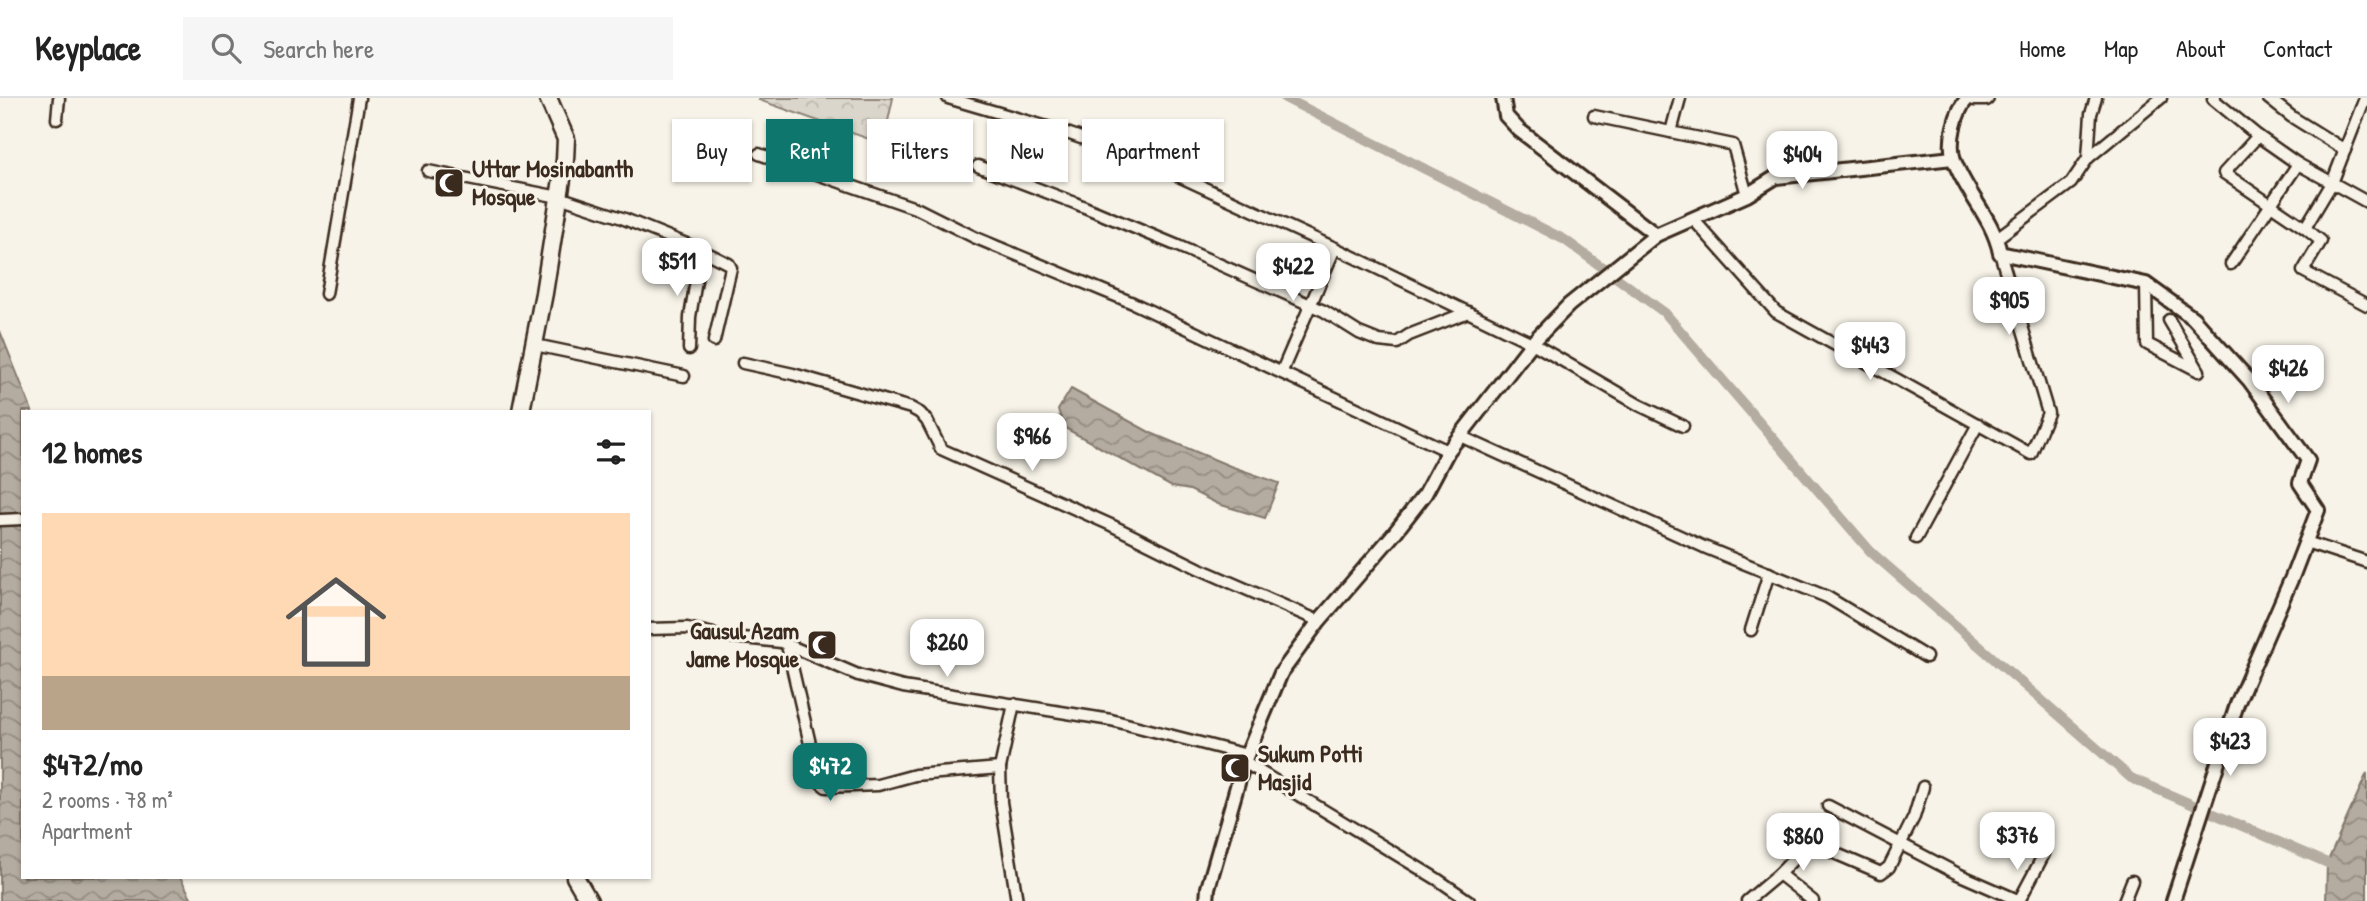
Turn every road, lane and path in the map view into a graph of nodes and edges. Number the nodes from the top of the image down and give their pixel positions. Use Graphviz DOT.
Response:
graph roads {
  1 [pos="59,98"];
  2 [pos="359,98"];
  3 [pos="548,98"];
  4 [pos="948,98"];
  5 [pos="1503,98"];
  6 [pos="1680,98"];
  7 [pos="1968,98"];
  8 [pos="1974,98"];
  9 [pos="1986,98"];
  10 [pos="2096,98"];
  11 [pos="2161,98"];
  12 [pos="2215,98"];
  13 [pos="2268,98"];
  14 [pos="2365,98"];
  15 [pos="1594,116"];
  16 [pos="57,119"];
  17 [pos="1671,132"];
  18 [pos="2258,136"];
  19 [pos="2345,150"];
  20 [pos="759,154"];
  21 [pos="1953,158"];
  22 [pos="2088,158"];
  23 [pos="2298,164"];
  24 [pos="978,166"];
  25 [pos="428,171"];
  26 [pos="2332,183"];
  27 [pos="1747,195"];
  28 [pos="559,197"];
  29 [pos="2367,202"];
  30 [pos="2270,204"];
  31 [pos="1693,219"];
  32 [pos="2305,228"];
  33 [pos="1656,235"];
  34 [pos="1997,238"];
  35 [pos="1335,248"];
  36 [pos="701,250"];
  37 [pos="2000,253"];
  38 [pos="2231,264"];
  39 [pos="2146,284"];
  40 [pos="326,294"];
  41 [pos="1309,305"];
  42 [pos="2367,305"];
  43 [pos="1468,312"];
  44 [pos="2169,320"];
  45 [pos="714,341"];
  46 [pos="1532,344"];
  47 [pos="535,345"];
  48 [pos="688,348"];
  49 [pos="743,363"];
  50 [pos="1282,371"];
  51 [pos="684,376"];
  52 [pos="521,410"];
  53 [pos="1978,424"];
  54 [pos="1683,426"];
  55 [pos="1460,436"];
  56 [pos="1448,451"];
  57 [pos="21,519"];
  58 [pos="0,520"];
  59 [pos="1916,538"];
  60 [pos="2306,542"];
  61 [pos="2367,562"];
  62 [pos="1769,573"];
  63 [pos="1319,621"];
  64 [pos="651,629"];
  65 [pos="1751,630"];
  66 [pos="787,645"];
  67 [pos="1926,657"];
  68 [pos="1014,704"];
  69 [pos="1245,758"];
  70 [pos="1000,768"];
  71 [pos="1923,787"];
  72 [pos="1828,806"];
  73 [pos="1900,843"];
  74 [pos="1806,846"];
  75 [pos="1825,849"];
  76 [pos="2044,854"];
  77 [pos="1779,874"];
  78 [pos="576,879"];
  79 [pos="2132,881"];
  80 [pos="589,901"];
  81 [pos="1017,901"];
  82 [pos="1207,901"];
  83 [pos="1469,901"];
  84 [pos="1747,901"];
  85 [pos="1813,901"];
  86 [pos="2019,901"];
  87 [pos="2124,901"];
  88 [pos="2173,901"];
  1 -- 16 [label="street"];
  2 -- 40 [label="street"];
  3 -- 28 [label="main road"];
  4 -- 35 [label="street"];
  5 -- 33 [label="street"];
  6 -- 17 [label="street"];
  7 -- 21 [label="street"];
  8 -- 9 [label="main road"];
  10 -- 22 [label="street"];
  11 -- 22 [label="street"];
  12 -- 18 [label="street"];
  13 -- 19 [label="street"];
  14 -- 19 [label="street"];
  15 -- 17 [label="street"];
  17 -- 27 [label="street"];
  18 -- 23 [label="street"];
  18 -- 30 [label="street"];
  19 -- 26 [label="street"];
  20 -- 50 [label="street"];
  21 -- 27 [label="street"];
  21 -- 34 [label="street"];
  22 -- 34 [label="street"];
  23 -- 26 [label="street"];
  23 -- 30 [label="street"];
  24 -- 41 [label="street"];
  25 -- 28 [label="street"];
  26 -- 29 [label="street"];
  26 -- 32 [label="street"];
  27 -- 31 [label="street"];
  28 -- 36 [label="street"];
  28 -- 47 [label="main road"];
  30 -- 32 [label="street"];
  30 -- 38 [label="street"];
  31 -- 33 [label="street"];
  31 -- 53 [label="street"];
  32 -- 42 [label="street"];
  33 -- 46 [label="street"];
  34 -- 37 [label="street"];
  35 -- 41 [label="street"];
  35 -- 43 [label="street"];
  36 -- 45 [label="street"];
  36 -- 48 [label="street"];
  37 -- 39 [label="street"];
  37 -- 53 [label="street"];
  39 -- 44 [label="street"];
  39 -- 60 [label="street"];
  41 -- 43 [label="street"];
  41 -- 50 [label="street"];
  43 -- 46 [label="street"];
  46 -- 54 [label="street"];
  46 -- 55 [label="street"];
  47 -- 51 [label="street"];
  47 -- 52 [label="main road"];
  49 -- 63 [label="street"];
  50 -- 56 [label="street"];
  53 -- 59 [label="street"];
  55 -- 56 [label="street"];
  55 -- 62 [label="street"];
  56 -- 63 [label="street"];
  57 -- 58 [label="street"];
  60 -- 61 [label="street"];
  60 -- 88 [label="street"];
  62 -- 65 [label="street"];
  62 -- 67 [label="street"];
  63 -- 69 [label="street"];
  64 -- 66 [label="street"];
  66 -- 68 [label="street"];
  66 -- 70 [label="street"];
  68 -- 69 [label="street"];
  68 -- 70 [label="street"];
  69 -- 82 [label="street"];
  69 -- 83 [label="street"];
  70 -- 81 [label="street"];
  71 -- 73 [label="street"];
  72 -- 73 [label="street"];
  73 -- 75 [label="street"];
  73 -- 86 [label="street"];
  74 -- 77 [label="street"];
  76 -- 86 [label="street"];
  77 -- 84 [label="street"];
  77 -- 85 [label="street"];
  78 -- 80 [label="main road"];
  79 -- 87 [label="street"];
}
